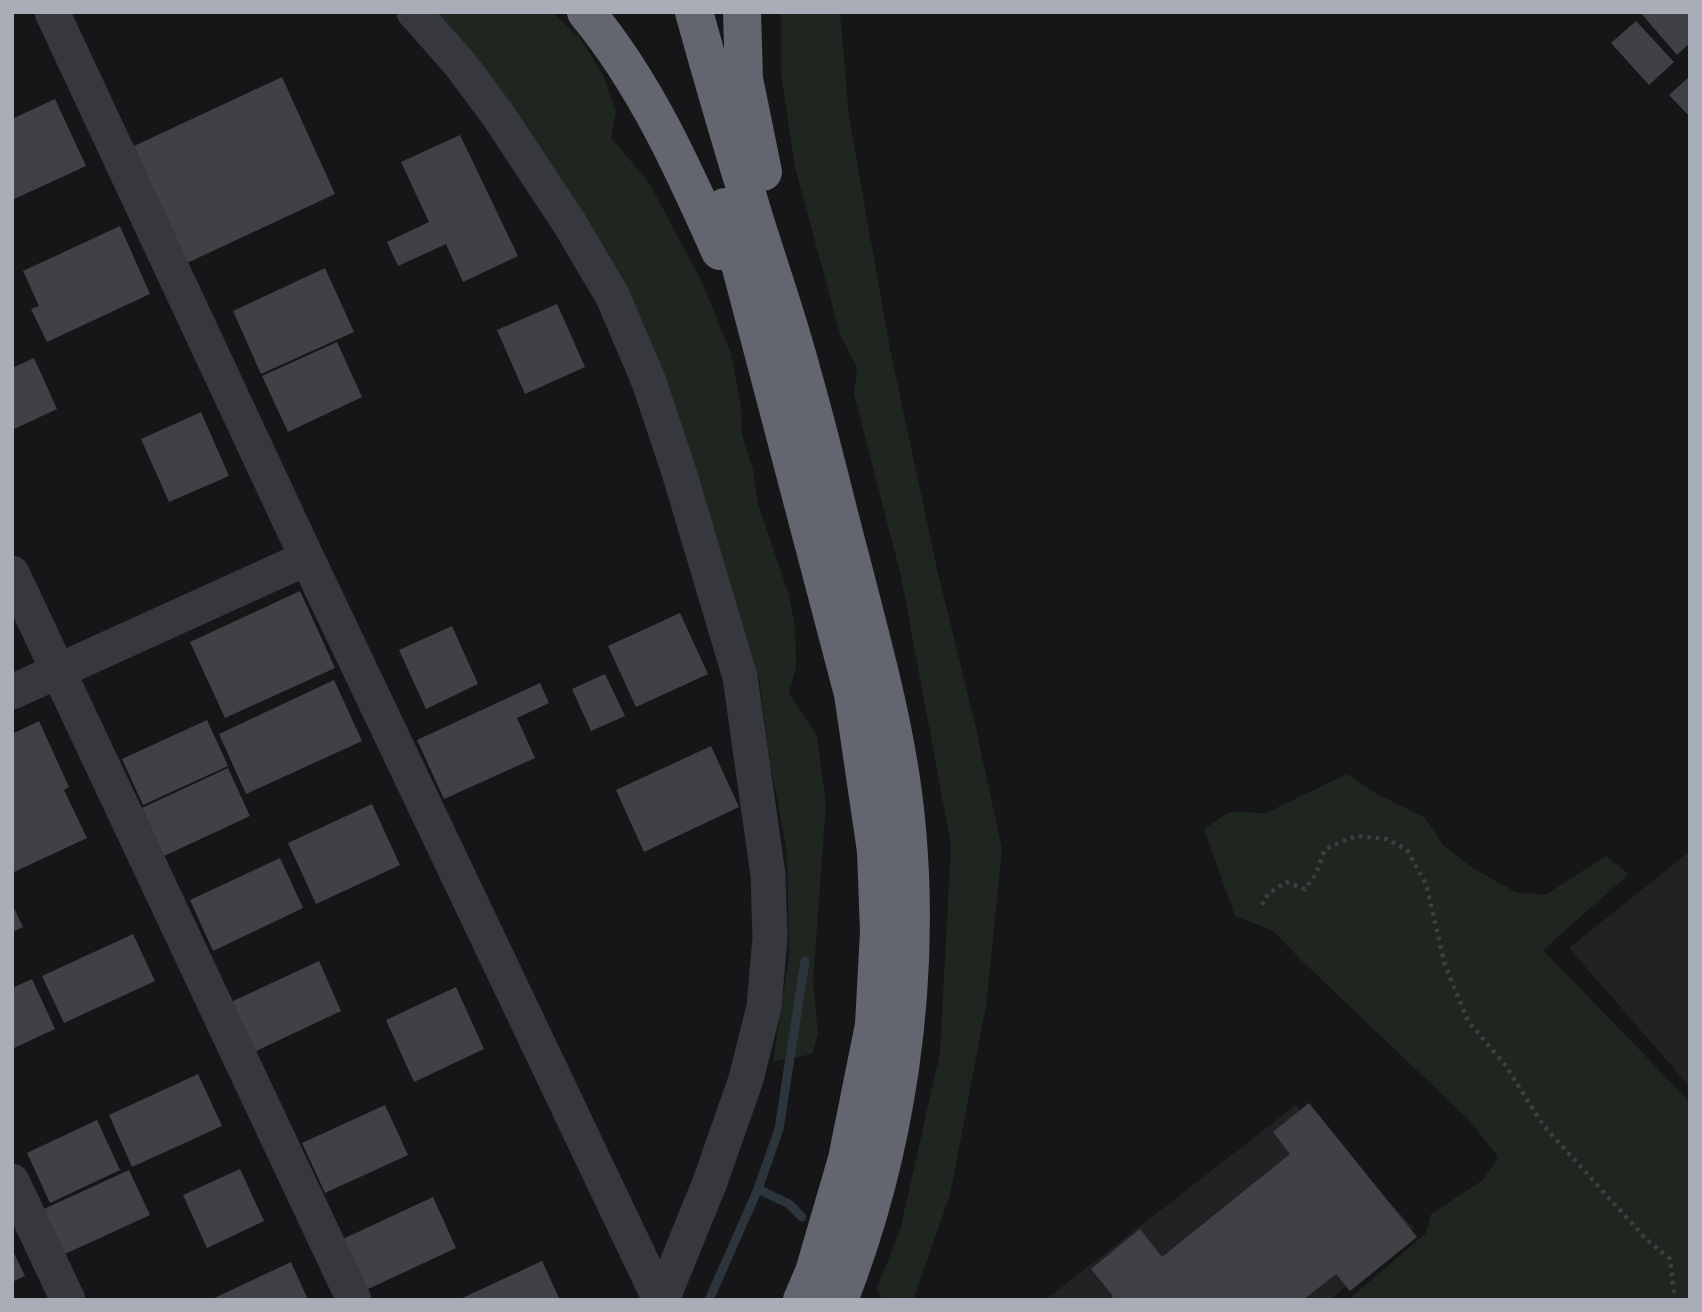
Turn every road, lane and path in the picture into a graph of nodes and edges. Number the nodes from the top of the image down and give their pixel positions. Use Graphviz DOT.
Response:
graph roads {
  1 [pos="52,12"];
  2 [pos="414,12"];
  3 [pos="586,12"];
  4 [pos="673,12"];
  5 [pos="694,12"];
  6 [pos="742,12"];
  7 [pos="763,349"];
  8 [pos="803,373"];
  9 [pos="307,558"];
  10 [pos="12,573"];
  11 [pos="57,670"];
  12 [pos="12,692"];
  13 [pos="1262,905"];
  14 [pos="12,1181"];
  15 [pos="68,1300"];
  16 [pos="354,1300"];
  17 [pos="661,1300"];
  18 [pos="802,1300"];
  19 [pos="839,1300"];
  20 [pos="1675,1300"];
  1 -- 9 [label="street"];
  2 -- 17 [label="street"];
  3 -- 7 [label="highway"];
  4 -- 7 [label="highway"];
  5 -- 8 [label="highway"];
  6 -- 8 [label="highway"];
  7 -- 18 [label="highway"];
  8 -- 19 [label="highway"];
  9 -- 11 [label="street"];
  9 -- 17 [label="street"];
  10 -- 11 [label="street"];
  11 -- 12 [label="street"];
  11 -- 16 [label="street"];
  13 -- 20 [label="path"];
  14 -- 15 [label="street"];
}
